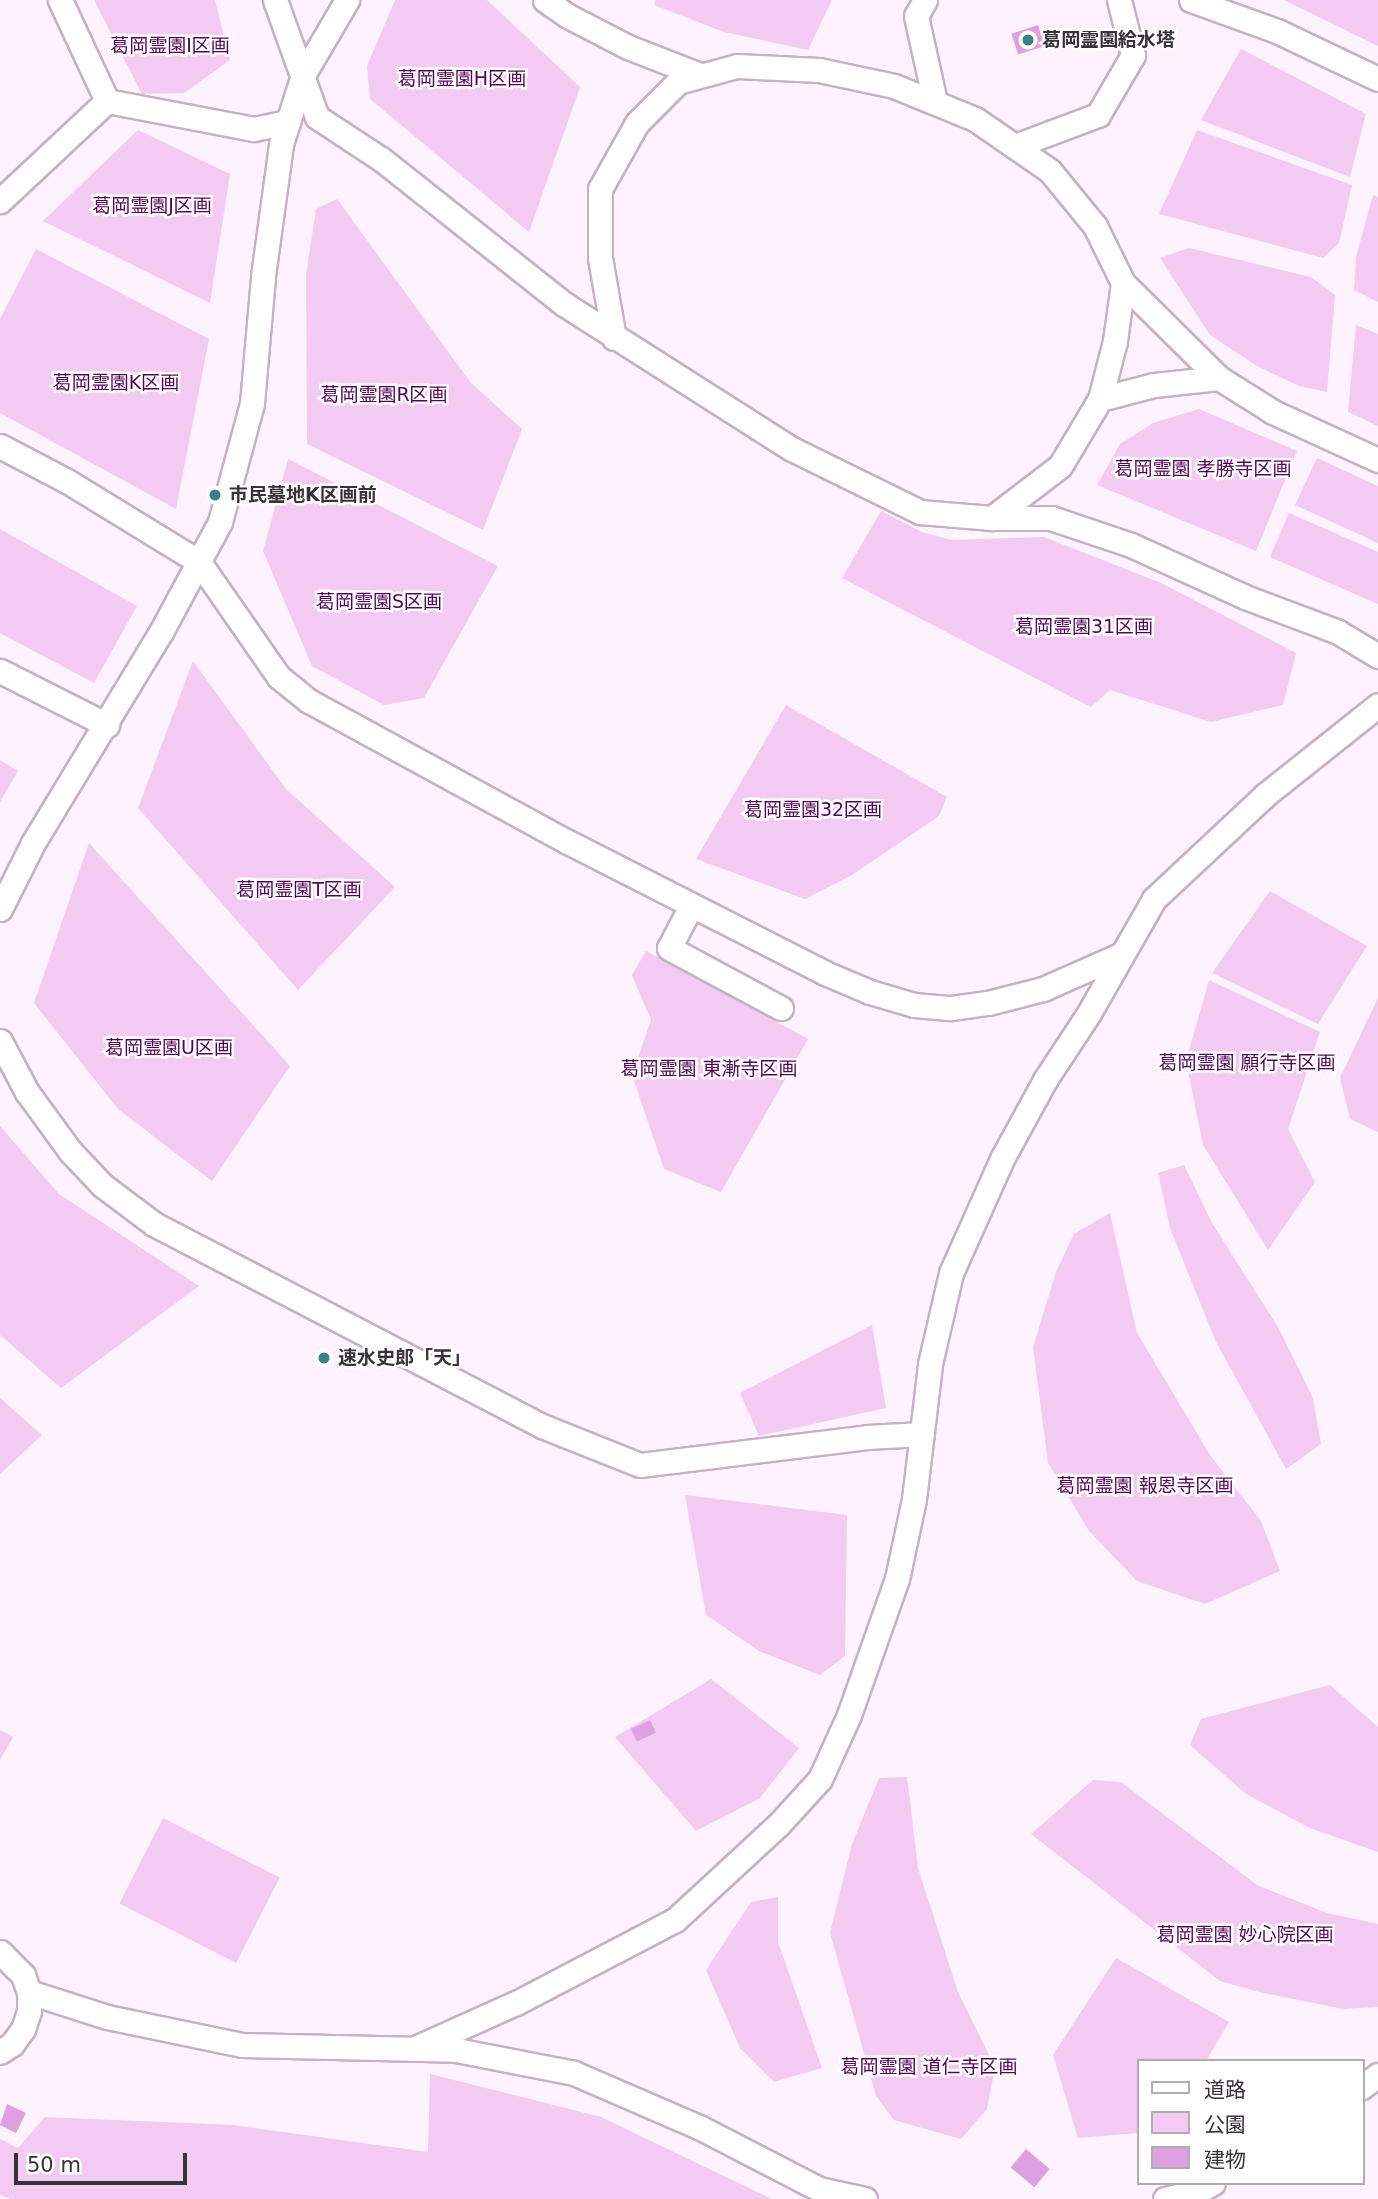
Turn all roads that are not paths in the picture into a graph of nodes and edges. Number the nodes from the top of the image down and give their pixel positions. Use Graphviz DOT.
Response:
graph roads {
  1 [pos="60,0"];
  2 [pos="275,0"];
  3 [pos="347,0"];
  4 [pos="545,0"];
  5 [pos="925,0"];
  6 [pos="1119,0"];
  7 [pos="1191,0"];
  8 [pos="303,75"];
  9 [pos="700,75"];
  10 [pos="1378,79"];
  11 [pos="107,101"];
  12 [pos="935,102"];
  13 [pos="288,122"];
  14 [pos="1015,146"];
  15 [pos="0,201"];
  16 [pos="1123,283"];
  17 [pos="614,338"];
  18 [pos="1219,378"];
  19 [pos="1100,399"];
  20 [pos="0,446"];
  21 [pos="1378,460"];
  22 [pos="992,518"];
  23 [pos="199,562"];
  24 [pos="1378,656"];
  25 [pos="0,671"];
  26 [pos="1378,705"];
  27 [pos="107,725"];
  28 [pos="691,906"];
  29 [pos="0,909"];
  30 [pos="1122,954"];
  31 [pos="781,1008"];
  32 [pos="0,1041"];
  33 [pos="922,1434"];
  34 [pos="0,1952"];
  35 [pos="29,1992"];
  36 [pos="413,2049"];
  37 [pos="0,2052"];
  38 [pos="1210,2185"];
  39 [pos="865,2199"];
  40 [pos="1165,2199"];
  1 -- 11 [label="street"];
  2 -- 8 [label="street"];
  3 -- 8 [label="street"];
  4 -- 9 [label="street"];
  5 -- 12 [label="street"];
  6 -- 14 [label="street"];
  7 -- 10 [label="street"];
  8 -- 13 [label="street"];
  8 -- 17 [label="street"];
  9 -- 12 [label="street"];
  9 -- 17 [label="street"];
  11 -- 13 [label="street"];
  11 -- 15 [label="street"];
  12 -- 14 [label="street"];
  13 -- 23 [label="street"];
  14 -- 16 [label="street"];
  16 -- 18 [label="street"];
  16 -- 19 [label="street"];
  17 -- 22 [label="street"];
  18 -- 19 [label="street"];
  18 -- 21 [label="street"];
  19 -- 22 [label="street"];
  20 -- 23 [label="street"];
  22 -- 24 [label="street"];
  23 -- 27 [label="street"];
  23 -- 28 [label="street"];
  25 -- 27 [label="street"];
  26 -- 30 [label="street"];
  27 -- 29 [label="street"];
  28 -- 30 [label="street"];
  28 -- 31 [label="street"];
  30 -- 33 [label="street"];
  32 -- 33 [label="street"];
  33 -- 36 [label="street"];
  34 -- 35 [label="street"];
  35 -- 36 [label="street"];
  35 -- 37 [label="street"];
  36 -- 39 [label="street"];
  38 -- 40 [label="street"];
}
